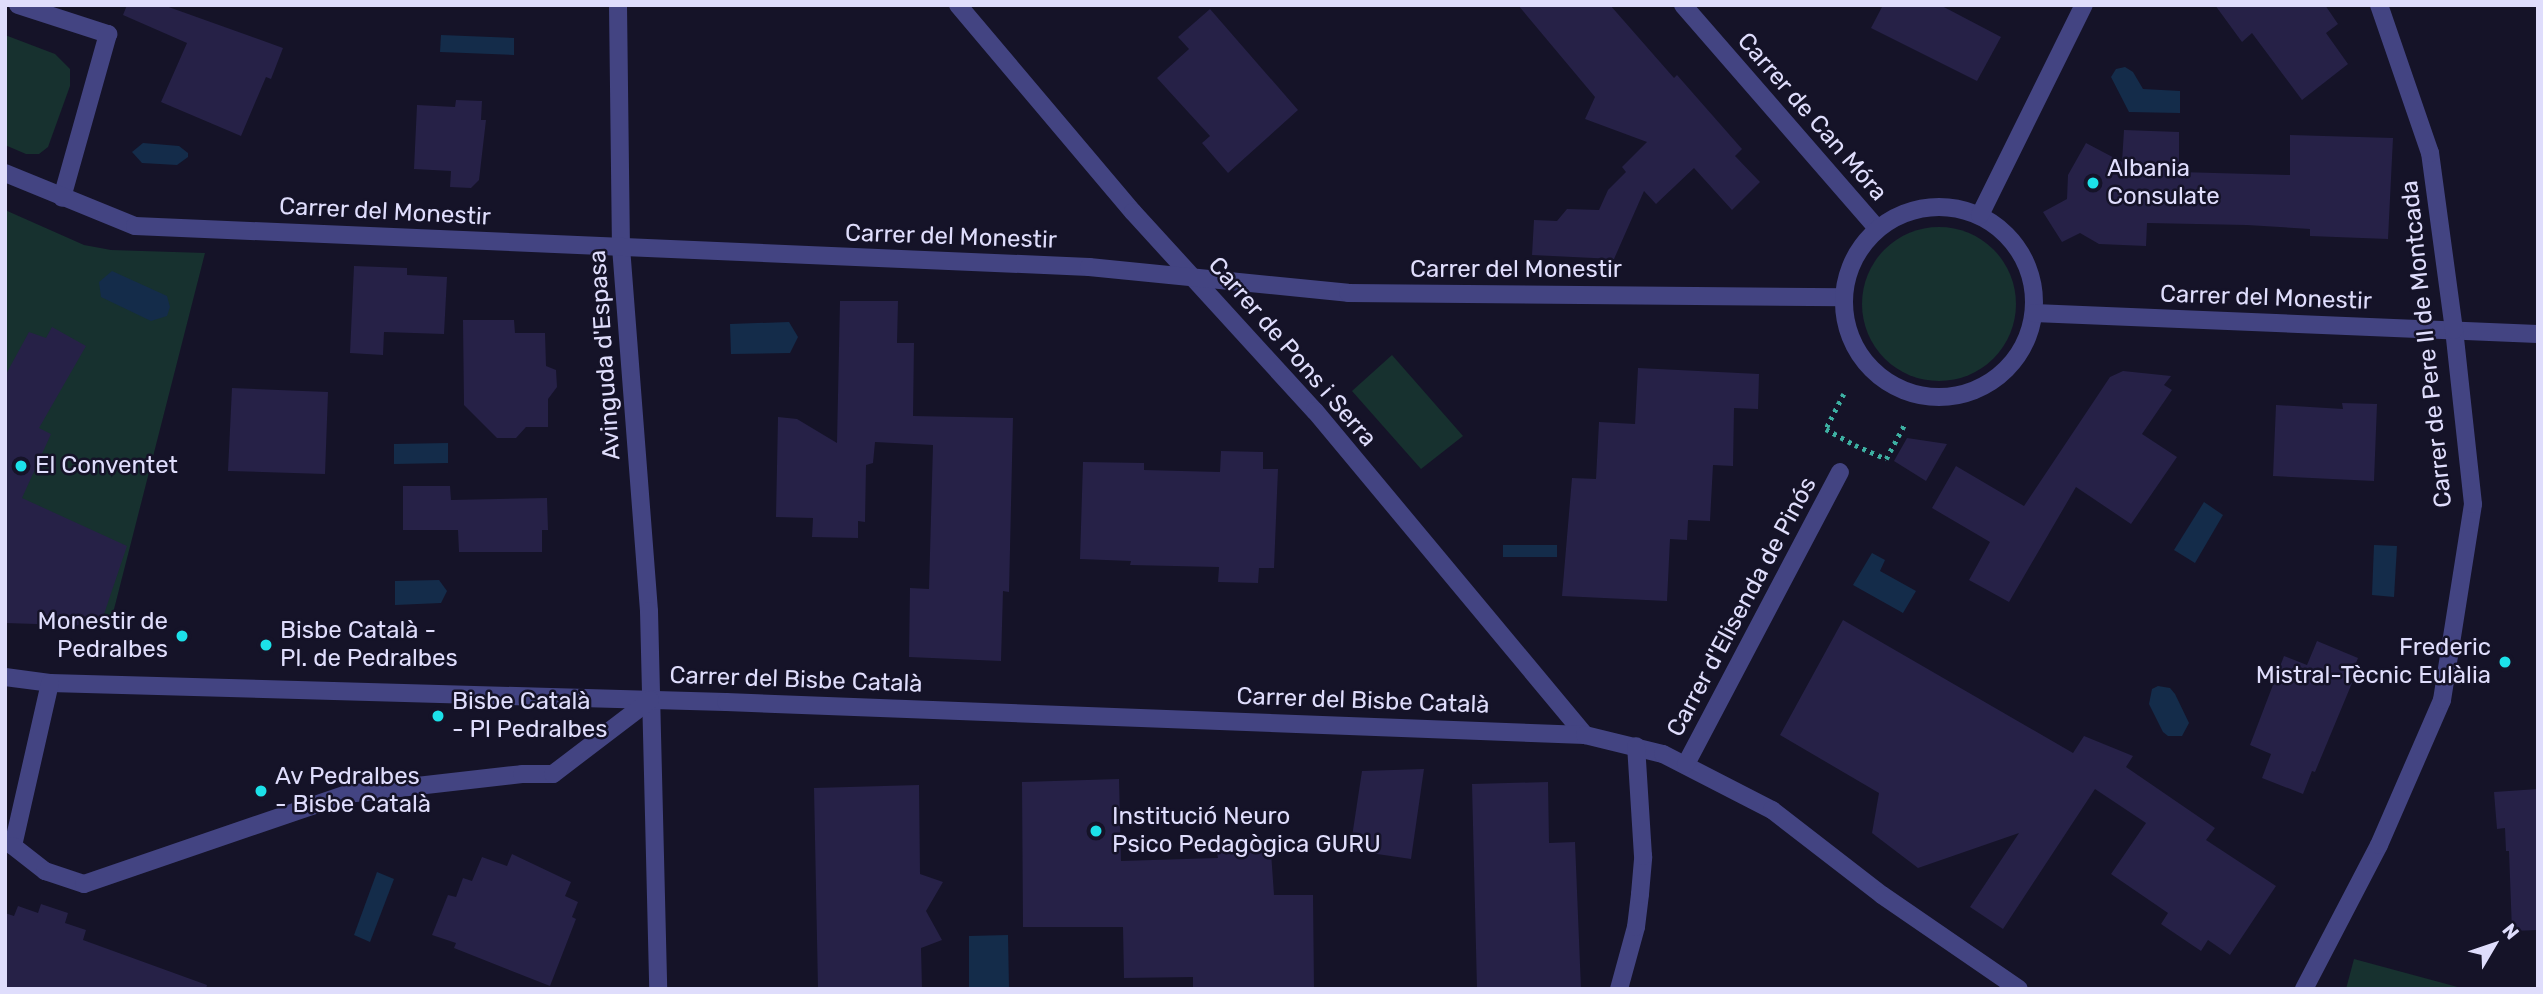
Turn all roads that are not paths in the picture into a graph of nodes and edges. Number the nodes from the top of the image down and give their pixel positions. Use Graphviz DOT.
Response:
graph roads {
  1 [pos="18,5"];
  2 [pos="618,5"];
  3 [pos="958,5"];
  4 [pos="1683,5"];
  5 [pos="2084,5"];
  6 [pos="2379,5"];
  7 [pos="5,173"];
  8 [pos="62,198"];
  9 [pos="1980,215"];
  10 [pos="1877,228"];
  11 [pos="621,247"];
  12 [pos="1194,277"];
  13 [pos="1843,297"];
  14 [pos="2034,313"];
  15 [pos="2454,330"];
  16 [pos="2538,334"];
  17 [pos="1840,472"];
  18 [pos="5,677"];
  19 [pos="50,683"];
  20 [pos="650,701"];
  21 [pos="1585,735"];
  22 [pos="1636,746"];
  23 [pos="1686,764"];
  24 [pos="658,989"];
  25 [pos="1619,989"];
  26 [pos="2019,989"];
  27 [pos="2304,989"];
  1 -- 8 [label="street"];
  2 -- 11 [label="street, Avinguda d'Espasa"];
  3 -- 12 [label="street, Carrer de Pons i Serra"];
  4 -- 10 [label="street, Carrer de Can Móra"];
  5 -- 9 [label="street"];
  6 -- 15 [label="street, Carrer de Pere II de Montcada"];
  7 -- 8 [label="street, Carrer del Monestir"];
  8 -- 11 [label="street, Carrer del Monestir"];
  9 -- 10 [label="street"];
  9 -- 14 [label="street"];
  10 -- 13 [label="street"];
  11 -- 12 [label="street, Carrer del Monestir"];
  11 -- 20 [label="street, Avinguda d'Espasa"];
  12 -- 13 [label="street, Carrer del Monestir"];
  12 -- 21 [label="street, Carrer de Pons i Serra"];
  13 -- 14 [label="street"];
  14 -- 15 [label="street, Carrer del Monestir"];
  15 -- 16 [label="street, Carrer del Monestir"];
  15 -- 27 [label="street, Carrer de Pere II de Montcada"];
  17 -- 23 [label="street, Carrer d'Elisenda de Pinós"];
  18 -- 19 [label="street, Carrer del Bisbe Català"];
  19 -- 20 [label="street, Carrer del Bisbe Català"];
  19 -- 20 [label="street"];
  20 -- 21 [label="street, Carrer del Bisbe Català"];
  20 -- 24 [label="street, Avinguda d'Espasa"];
  21 -- 22 [label="street, Carrer del Bisbe Català"];
  22 -- 23 [label="street, Carrer del Bisbe Català"];
  22 -- 25 [label="street"];
  23 -- 26 [label="street, Carrer del Bisbe Català"];
}
